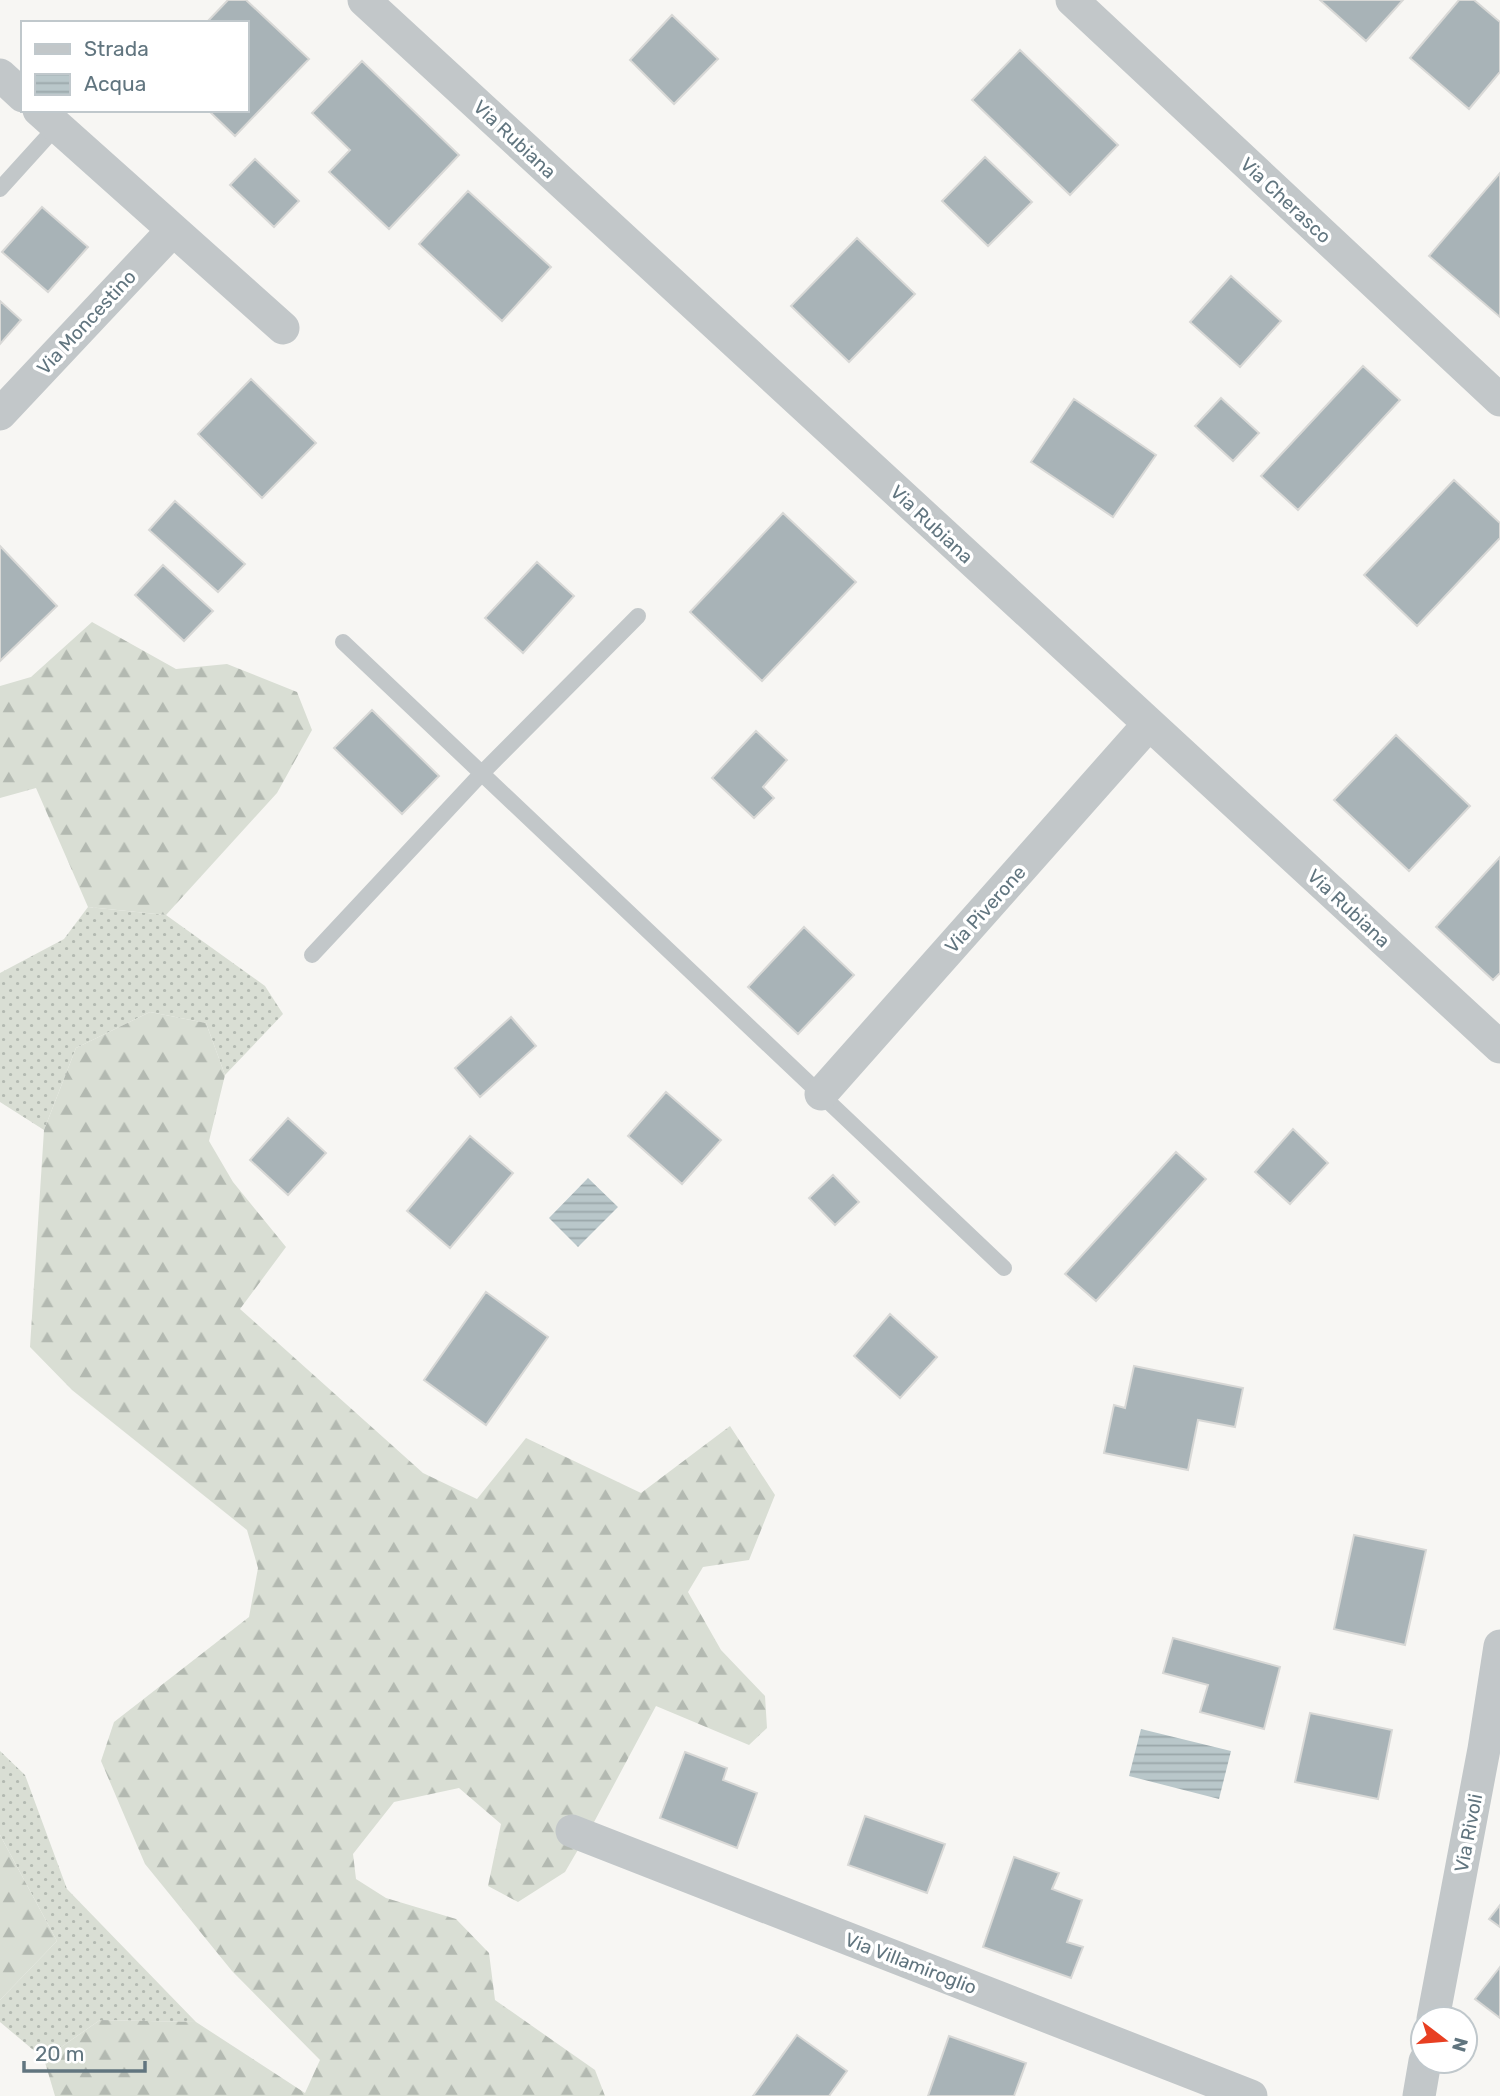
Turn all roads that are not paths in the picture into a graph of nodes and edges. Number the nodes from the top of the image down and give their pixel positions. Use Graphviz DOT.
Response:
graph roads {
  1 [pos="365,0"];
  2 [pos="1072,0"];
  3 [pos="0,75"];
  4 [pos="21,94"];
  5 [pos="48,118"];
  6 [pos="0,189"];
  7 [pos="173,230"];
  8 [pos="283,328"];
  9 [pos="1500,400"];
  10 [pos="0,414"];
  11 [pos="638,616"];
  12 [pos="343,642"];
  13 [pos="1149,724"];
  14 [pos="482,773"];
  15 [pos="312,955"];
  16 [pos="1500,1048"];
  17 [pos="821,1094"];
  18 [pos="1004,1268"];
  19 [pos="1500,1646"];
  20 [pos="1492,1756"];
  21 [pos="572,1831"];
  22 [pos="1436,2005"];
  23 [pos="1423,2075"];
  24 [pos="1251,2096"];
  25 [pos="1419,2096"];
  1 -- 13 [label="street, Via Rubiana"];
  2 -- 9 [label="street, Via Cherasco"];
  3 -- 4 [label="street"];
  5 -- 6 [label="lane"];
  5 -- 7 [label="street"];
  7 -- 8 [label="street"];
  7 -- 10 [label="street, Via Moncestino"];
  11 -- 14 [label="lane"];
  12 -- 14 [label="lane"];
  13 -- 16 [label="street, Via Rubiana"];
  13 -- 17 [label="street, Via Piverone"];
  14 -- 15 [label="lane"];
  14 -- 17 [label="lane"];
  17 -- 18 [label="lane"];
  19 -- 20 [label="street, Via Rivoli"];
  20 -- 22 [label="street, Via Rivoli"];
  21 -- 24 [label="street, Via Villamiroglio"];
  23 -- 25 [label="street"];
}
